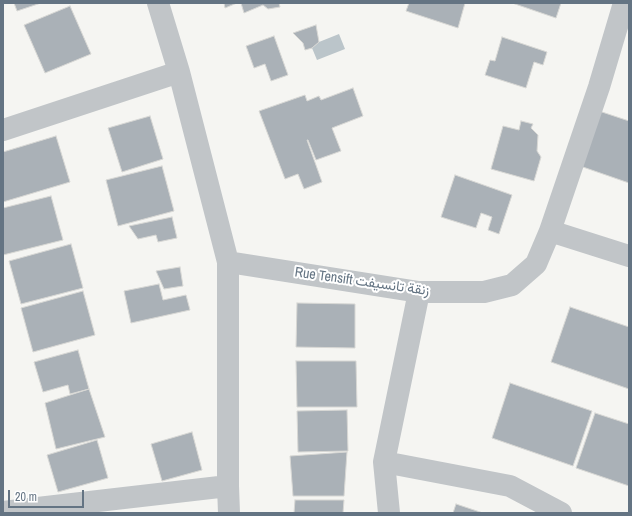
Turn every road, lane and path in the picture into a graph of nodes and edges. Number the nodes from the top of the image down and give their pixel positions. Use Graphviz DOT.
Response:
graph roads {
  1 [pos="158,3"];
  2 [pos="624,3"];
  3 [pos="179,72"];
  4 [pos="3,130"];
  5 [pos="550,231"];
  6 [pos="629,256"];
  7 [pos="228,262"];
  8 [pos="419,292"];
  9 [pos="384,462"];
  10 [pos="228,486"];
  11 [pos="3,512"];
  12 [pos="229,513"];
  13 [pos="389,513"];
  14 [pos="560,513"];
  1 -- 3 [label="street"];
  2 -- 5 [label="street"];
  3 -- 4 [label="street"];
  3 -- 7 [label="street"];
  5 -- 6 [label="street"];
  5 -- 8 [label="street, Rue Tensift زنقة تانسيفت"];
  7 -- 8 [label="street, Rue Tensift زنقة تانسيفت"];
  7 -- 10 [label="street"];
  8 -- 9 [label="street"];
  9 -- 13 [label="street"];
  9 -- 14 [label="street"];
  10 -- 11 [label="street"];
  10 -- 12 [label="street"];
}
